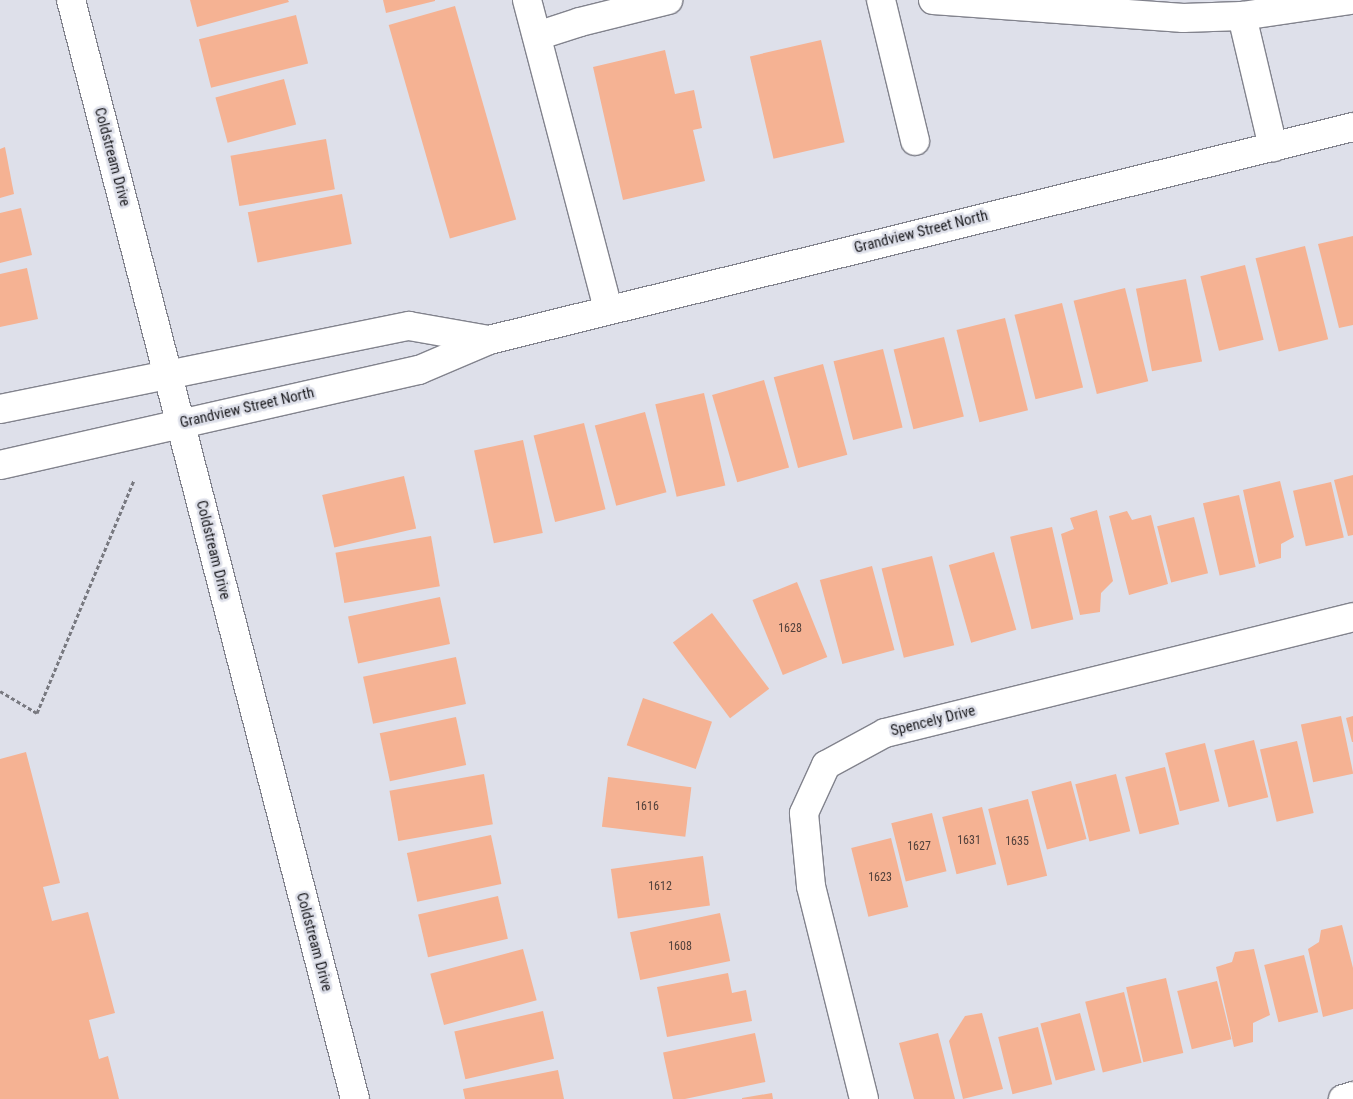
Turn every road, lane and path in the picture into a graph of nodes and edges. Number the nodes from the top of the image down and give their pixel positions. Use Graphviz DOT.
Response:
graph roads {
  1 [pos="71,0"];
  2 [pos="527,0"];
  3 [pos="668,0"];
  4 [pos="880,0"];
  5 [pos="933,0"];
  6 [pos="1351,0"];
  7 [pos="1242,16"];
  8 [pos="537,36"];
  9 [pos="1353,127"];
  10 [pos="915,141"];
  11 [pos="1273,146"];
  12 [pos="608,309"];
  13 [pos="489,340"];
  14 [pos="168,374"];
  15 [pos="0,409"];
  16 [pos="182,424"];
  17 [pos="0,465"];
  18 [pos="134,480"];
  19 [pos="1353,617"];
  20 [pos="0,691"];
  21 [pos="1353,1096"];
  22 [pos="355,1099"];
  23 [pos="864,1099"];
  24 [pos="1343,1099"];
  1 -- 14 [label="street, Coldstream Drive"];
  2 -- 8 [label="street"];
  3 -- 8 [label="street"];
  4 -- 10 [label="street"];
  5 -- 7 [label="street"];
  6 -- 7 [label="street"];
  7 -- 11 [label="street"];
  8 -- 12 [label="street"];
  9 -- 11 [label="street, Grandview Street North"];
  11 -- 12 [label="street, Grandview Street North"];
  12 -- 13 [label="street, Grandview Street North"];
  13 -- 14 [label="street, Grandview Street North"];
  13 -- 16 [label="street, Grandview Street North"];
  14 -- 15 [label="street, Grandview Street North"];
  14 -- 16 [label="street, Coldstream Drive"];
  16 -- 17 [label="street, Grandview Street North"];
  16 -- 22 [label="street, Coldstream Drive"];
  18 -- 20 [label="path"];
  19 -- 23 [label="street, Spencely Drive"];
  21 -- 24 [label="street"];
}
